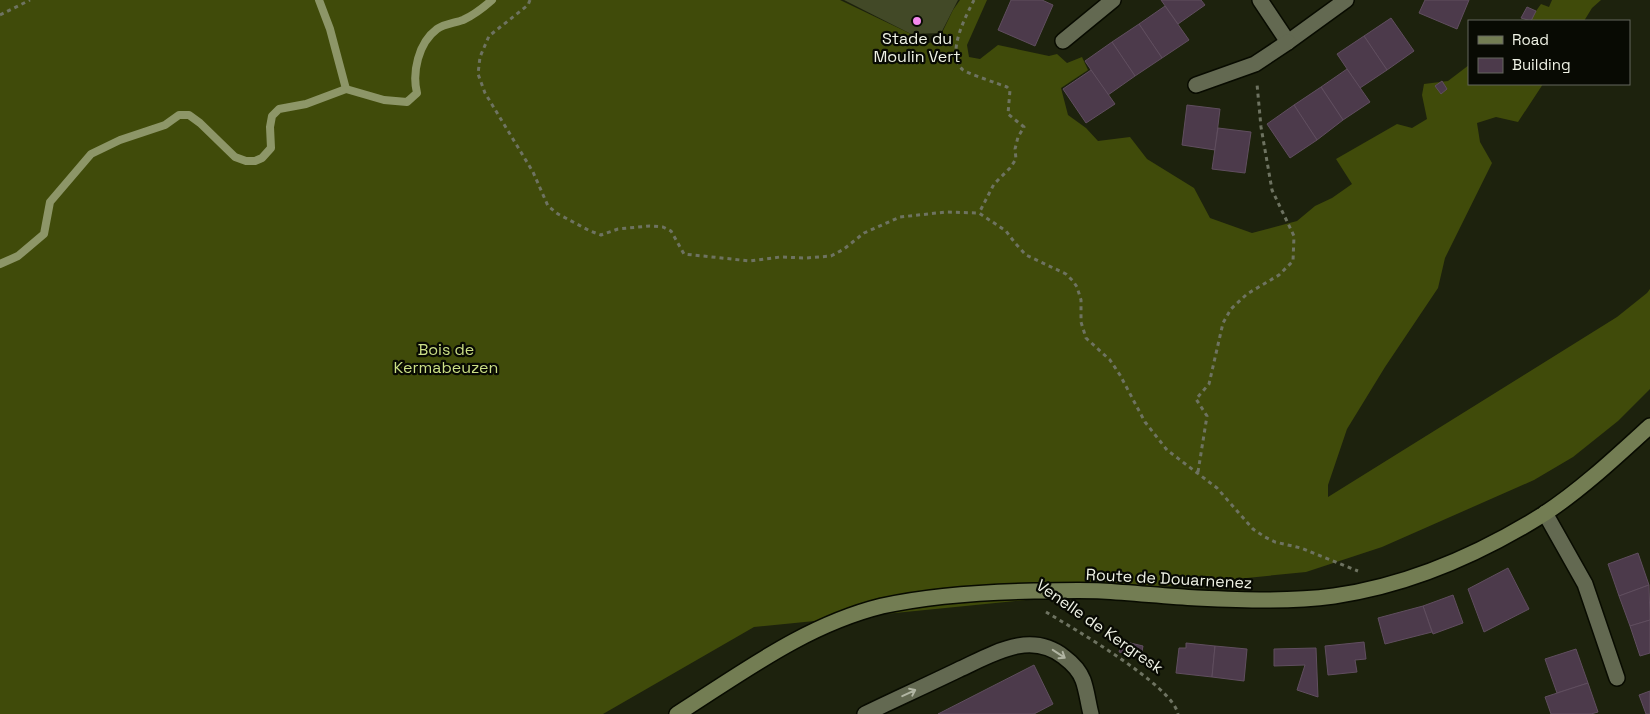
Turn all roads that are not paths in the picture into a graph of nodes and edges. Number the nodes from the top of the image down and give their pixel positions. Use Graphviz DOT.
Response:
graph roads {
  1 [pos="1113,0"];
  2 [pos="1260,0"];
  3 [pos="1346,0"];
  4 [pos="1064,41"];
  5 [pos="1288,42"];
  6 [pos="1196,85"];
  7 [pos="1647,428"];
  8 [pos="1545,513"];
  9 [pos="1617,678"];
  10 [pos="677,714"];
  11 [pos="865,714"];
  12 [pos="1091,714"];
  1 -- 4 [label="street"];
  2 -- 5 [label="street"];
  3 -- 5 [label="street"];
  5 -- 6 [label="street"];
  7 -- 8 [label="main road, Route de Douarnenez"];
  8 -- 9 [label="street"];
  8 -- 10 [label="main road, Route de Douarnenez"];
  11 -- 12 [label="street, one-way"];
}
